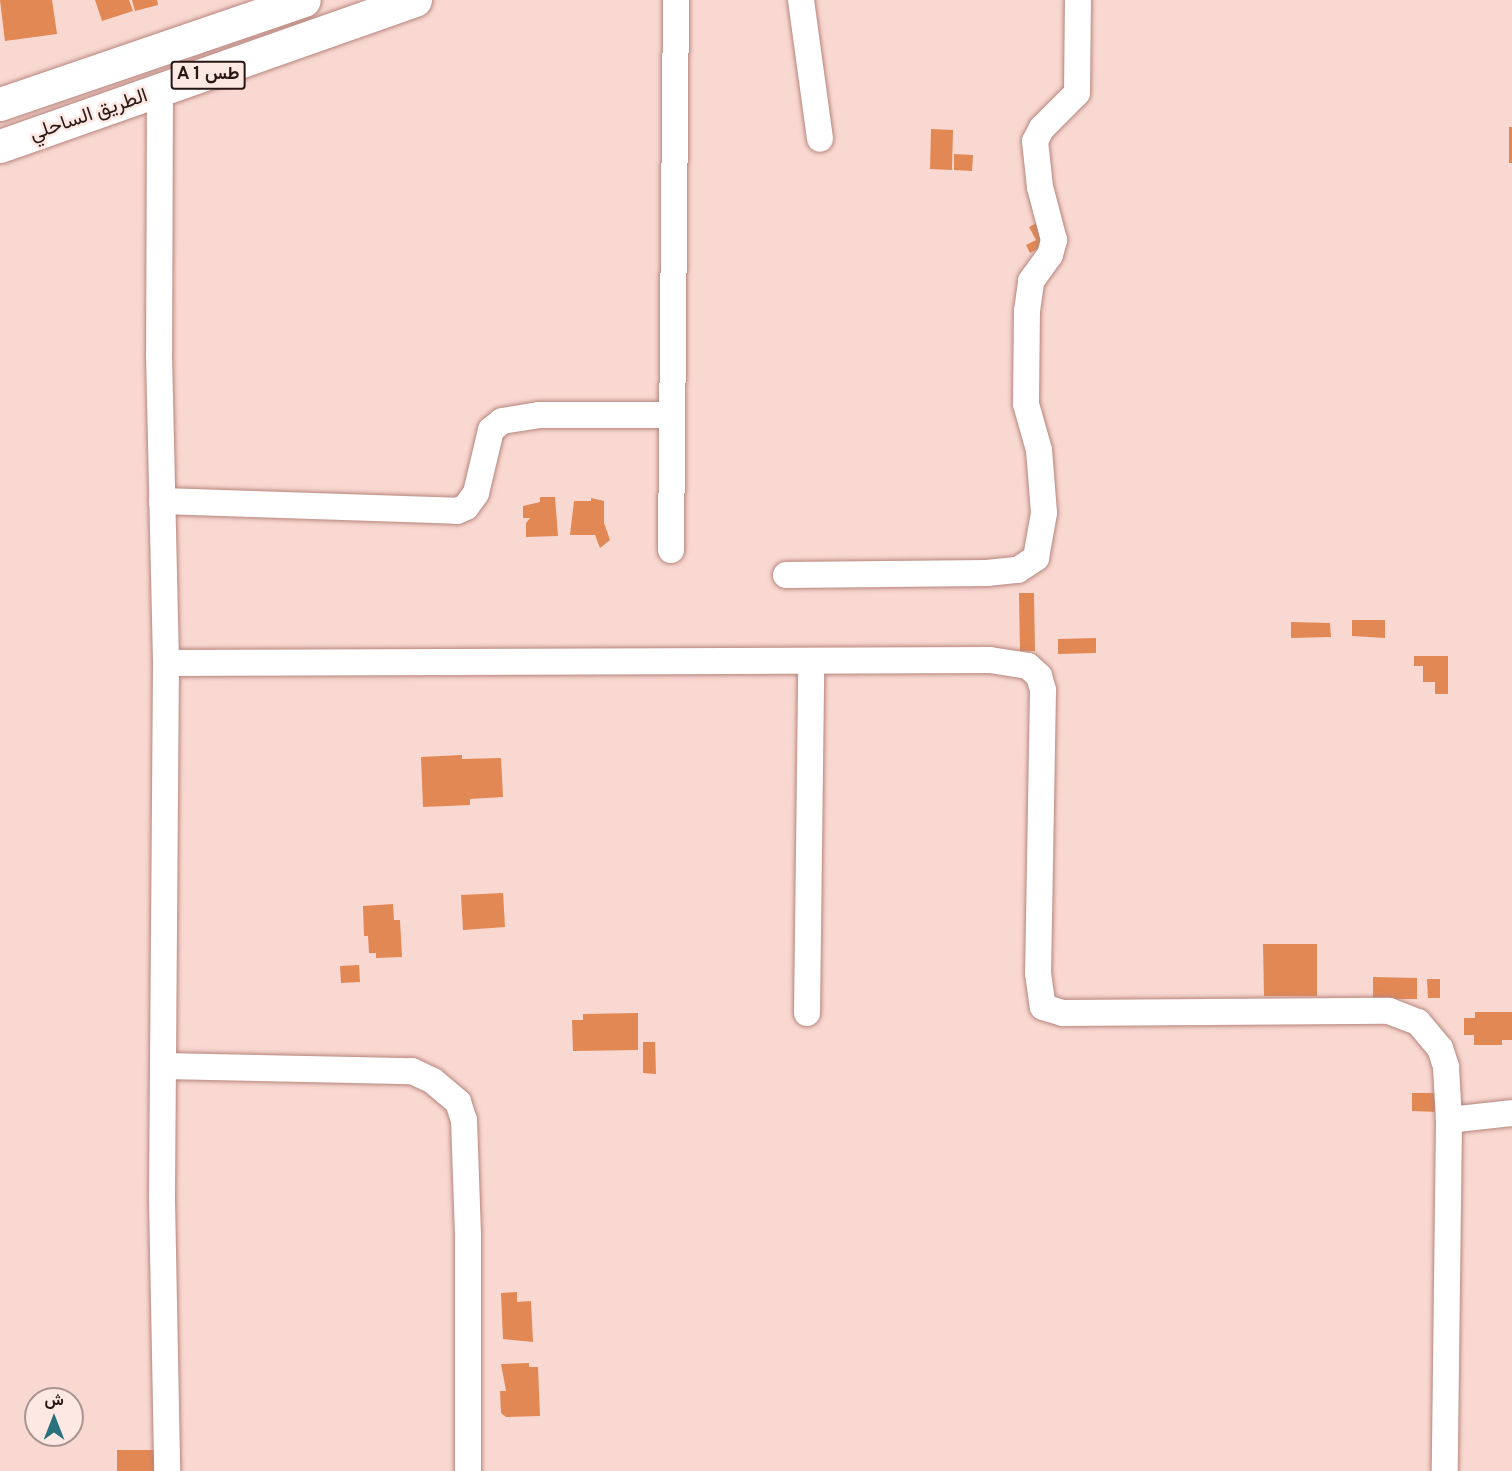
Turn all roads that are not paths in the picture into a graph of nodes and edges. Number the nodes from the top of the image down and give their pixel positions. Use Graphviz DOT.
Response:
graph roads {
  1 [pos="304,0"];
  2 [pos="415,0"];
  3 [pos="676,0"];
  4 [pos="801,0"];
  5 [pos="1078,0"];
  6 [pos="160,92"];
  7 [pos="0,104"];
  8 [pos="820,139"];
  9 [pos="0,146"];
  10 [pos="670,415"];
  11 [pos="162,501"];
  12 [pos="670,550"];
  13 [pos="786,575"];
  14 [pos="166,663"];
  15 [pos="811,663"];
  16 [pos="807,1013"];
  17 [pos="164,1065"];
  18 [pos="1512,1113"];
  19 [pos="1449,1120"];
  20 [pos="167,1471"];
  21 [pos="468,1471"];
  22 [pos="1445,1471"];
  1 -- 7 [label="highway, الطريق الساحلي / A 1 طس"];
  2 -- 6 [label="highway, الطريق الساحلي / A 1 طس"];
  3 -- 10 [label="street"];
  4 -- 8 [label="street"];
  5 -- 13 [label="street"];
  6 -- 9 [label="highway, الطريق الساحلي / A 1 طس"];
  6 -- 11 [label="street"];
  10 -- 11 [label="street"];
  10 -- 12 [label="street"];
  11 -- 14 [label="street"];
  14 -- 15 [label="street"];
  14 -- 17 [label="street"];
  15 -- 16 [label="street"];
  15 -- 19 [label="street"];
  17 -- 20 [label="street"];
  17 -- 21 [label="street"];
  18 -- 19 [label="street"];
  19 -- 22 [label="street"];
}
